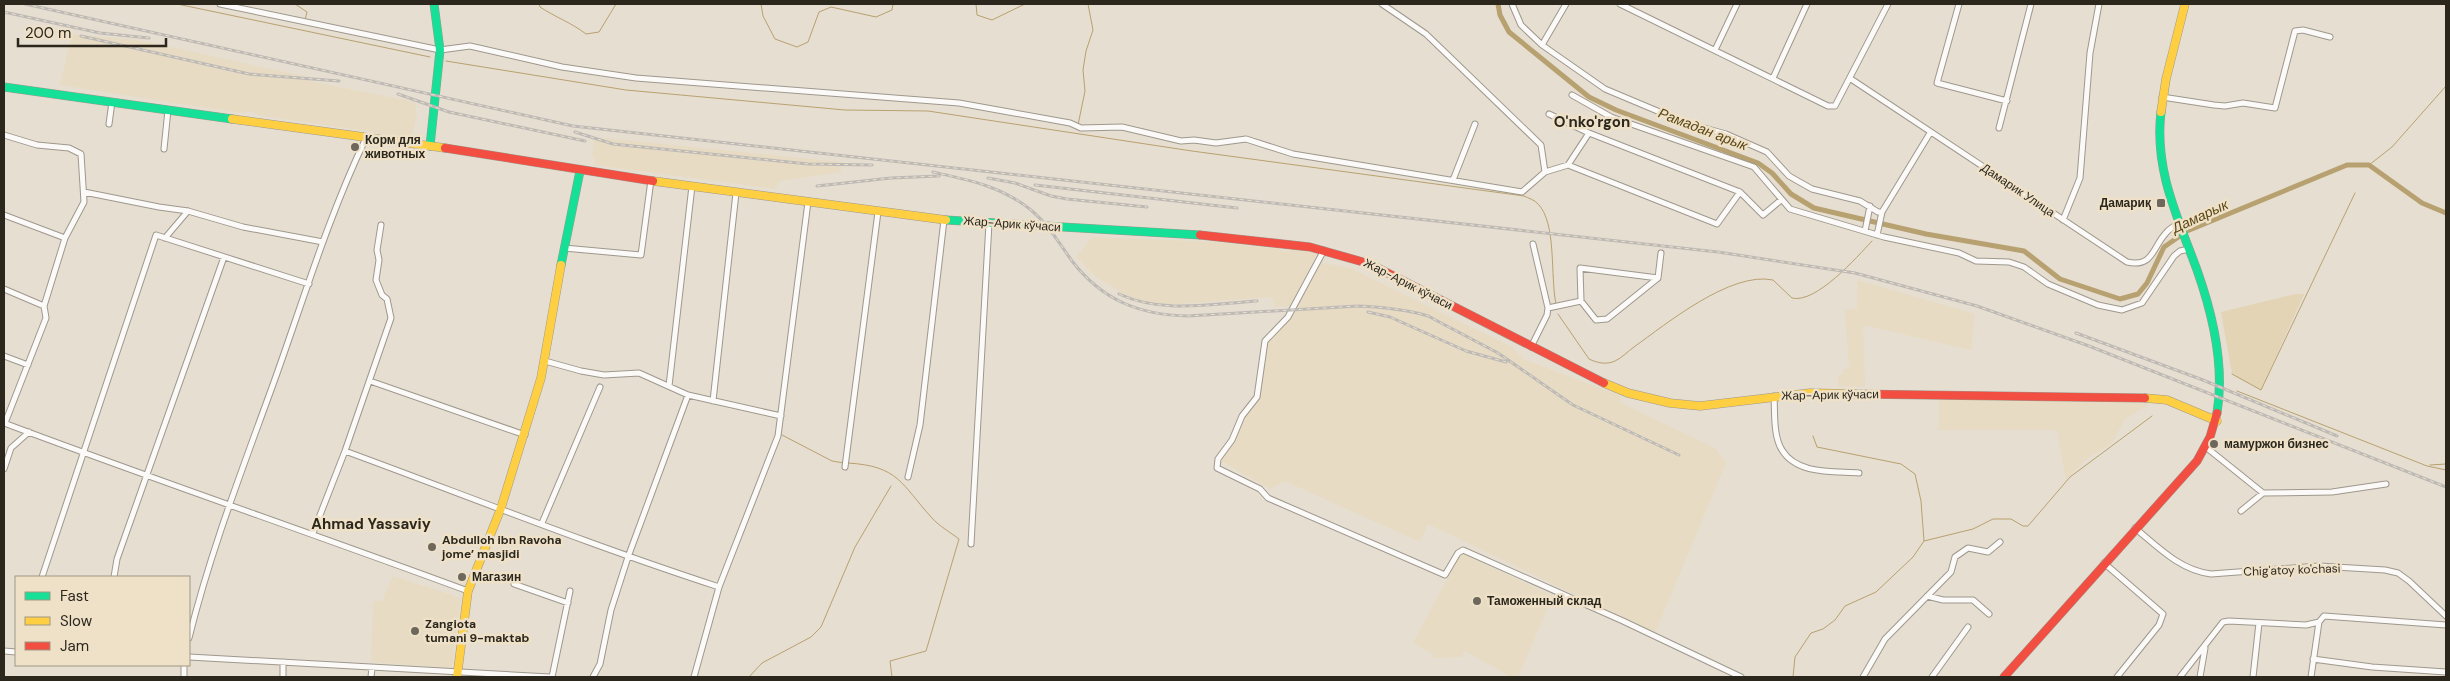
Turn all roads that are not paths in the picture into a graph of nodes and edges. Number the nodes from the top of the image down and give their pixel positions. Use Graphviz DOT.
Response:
graph roads {
  1 [pos="220,4"];
  2 [pos="434,4"];
  3 [pos="1382,4"];
  4 [pos="1512,4"];
  5 [pos="1566,4"];
  6 [pos="1620,4"];
  7 [pos="1737,4"];
  8 [pos="1807,4"];
  9 [pos="1888,4"];
  10 [pos="1959,4"];
  11 [pos="2030,4"];
  12 [pos="2099,4"];
  13 [pos="2184,4"];
  14 [pos="2330,37"];
  15 [pos="1542,45"];
  16 [pos="440,50"];
  17 [pos="1715,50"];
  18 [pos="1773,78"];
  19 [pos="1851,79"];
  20 [pos="4,87"];
  21 [pos="1572,95"];
  22 [pos="2162,97"];
  23 [pos="2007,101"];
  24 [pos="112,102"];
  25 [pos="168,110"];
  26 [pos="1549,114"];
  27 [pos="108,124"];
  28 [pos="1475,124"];
  29 [pos="1999,128"];
  30 [pos="1930,133"];
  31 [pos="1589,134"];
  32 [pos="4,135"];
  33 [pos="366,138"];
  34 [pos="430,146"];
  35 [pos="164,149"];
  36 [pos="1568,165"];
  37 [pos="580,171"];
  38 [pos="1545,172"];
  39 [pos="651,180"];
  40 [pos="1453,180"];
  41 [pos="692,186"];
  42 [pos="84,192"];
  43 [pos="736,192"];
  44 [pos="1740,192"];
  45 [pos="1781,200"];
  46 [pos="808,202"];
  47 [pos="1870,206"];
  48 [pos="188,211"];
  49 [pos="878,212"];
  50 [pos="1882,212"];
  51 [pos="4,215"];
  52 [pos="944,220"];
  53 [pos="2063,220"];
  54 [pos="989,223"];
  55 [pos="382,225"];
  56 [pos="2180,225"];
  57 [pos="1865,231"];
  58 [pos="1877,235"];
  59 [pos="65,238"];
  60 [pos="165,238"];
  61 [pos="323,242"];
  62 [pos="1533,244"];
  63 [pos="564,248"];
  64 [pos="2189,249"];
  65 [pos="1324,250"];
  66 [pos="1662,252"];
  67 [pos="224,257"];
  68 [pos="1658,278"];
  69 [pos="309,284"];
  70 [pos="4,289"];
  71 [pos="1581,301"];
  72 [pos="44,306"];
  73 [pos="1548,308"];
  74 [pos="1531,347"];
  75 [pos="4,356"];
  76 [pos="545,361"];
  77 [pos="28,365"];
  78 [pos="370,381"];
  79 [pos="669,386"];
  80 [pos="600,387"];
  81 [pos="688,395"];
  82 [pos="1774,396"];
  83 [pos="713,400"];
  84 [pos="781,416"];
  85 [pos="2217,421"];
  86 [pos="5,423"];
  87 [pos="29,432"];
  88 [pos="525,435"];
  89 [pos="2207,448"];
  90 [pos="345,451"];
  91 [pos="83,452"];
  92 [pos="845,467"];
  93 [pos="4,469"];
  94 [pos="1859,473"];
  95 [pos="148,477"];
  96 [pos="908,477"];
  97 [pos="2386,484"];
  98 [pos="2263,493"];
  99 [pos="230,504"];
  100 [pos="500,508"];
  101 [pos="2242,511"];
  102 [pos="542,523"];
  103 [pos="2135,528"];
  104 [pos="312,533"];
  105 [pos="2000,542"];
  106 [pos="971,544"];
  107 [pos="628,557"];
  108 [pos="2104,563"];
  109 [pos="42,576"];
  110 [pos="114,576"];
  111 [pos="514,584"];
  112 [pos="719,587"];
  113 [pos="468,591"];
  114 [pos="570,591"];
  115 [pos="1927,596"];
  116 [pos="568,602"];
  117 [pos="1989,614"];
  118 [pos="2446,616"];
  119 [pos="2319,622"];
  120 [pos="2259,623"];
  121 [pos="2446,625"];
  122 [pos="1968,627"];
  123 [pos="190,634"];
  124 [pos="2205,648"];
  125 [pos="190,657"];
  126 [pos="2313,659"];
  127 [pos="283,662"];
  128 [pos="372,668"];
  129 [pos="2446,672"];
  130 [pos="457,675"];
  131 [pos="283,677"];
  132 [pos="371,677"];
  133 [pos="551,677"];
  134 [pos="593,677"];
  135 [pos="694,677"];
  136 [pos="1741,677"];
  137 [pos="1863,677"];
  138 [pos="1932,677"];
  139 [pos="2004,677"];
  140 [pos="2117,677"];
  141 [pos="2180,677"];
  142 [pos="2200,677"];
  143 [pos="2253,677"];
  144 [pos="2311,677"];
  1 -- 16 [label="street"];
  2 -- 16 [label="main road"];
  3 -- 38 [label="street"];
  4 -- 15 [label="street"];
  5 -- 15 [label="street"];
  6 -- 17 [label="street"];
  7 -- 17 [label="street"];
  8 -- 18 [label="street"];
  9 -- 19 [label="street"];
  10 -- 23 [label="street"];
  11 -- 23 [label="street"];
  12 -- 53 [label="street"];
  13 -- 22 [label="main road"];
  14 -- 22 [label="street"];
  15 -- 47 [label="street"];
  16 -- 34 [label="main road"];
  16 -- 40 [label="street"];
  17 -- 18 [label="street"];
  18 -- 19 [label="street"];
  19 -- 30 [label="street, Дамарик Улица"];
  20 -- 24 [label="main road, Жар-Арик кўчаси"];
  21 -- 45 [label="street"];
  22 -- 56 [label="main road"];
  23 -- 29 [label="street"];
  24 -- 25 [label="main road, Жар-Арик кўчаси"];
  24 -- 27 [label="street"];
  25 -- 33 [label="main road, Жар-Арик кўчаси"];
  25 -- 35 [label="street"];
  26 -- 31 [label="street"];
  28 -- 40 [label="street"];
  30 -- 50 [label="street"];
  30 -- 53 [label="street, Дамарик Улица"];
  31 -- 36 [label="street"];
  31 -- 44 [label="street"];
  32 -- 42 [label="street"];
  33 -- 34 [label="main road, Жар-Арик кўчаси"];
  33 -- 61 [label="street"];
  34 -- 37 [label="main road, Жар-Арик кўчаси"];
  36 -- 38 [label="street"];
  36 -- 44 [label="street"];
  37 -- 39 [label="main road, Жар-Арик кўчаси"];
  37 -- 63 [label="main road"];
  38 -- 40 [label="street"];
  39 -- 41 [label="main road, Жар-Арик кўчаси"];
  39 -- 63 [label="street"];
  41 -- 43 [label="main road, Жар-Арик кўчаси"];
  41 -- 79 [label="street"];
  42 -- 48 [label="street"];
  42 -- 59 [label="street"];
  43 -- 46 [label="main road, Жар-Арик кўчаси"];
  43 -- 83 [label="street"];
  44 -- 45 [label="street"];
  45 -- 57 [label="street"];
  46 -- 49 [label="main road, Жар-Арик кўчаси"];
  46 -- 84 [label="street"];
  47 -- 50 [label="street"];
  47 -- 57 [label="street"];
  48 -- 60 [label="street"];
  48 -- 61 [label="street"];
  49 -- 52 [label="main road, Жар-Арик кўчаси"];
  49 -- 92 [label="street"];
  50 -- 58 [label="street"];
  51 -- 59 [label="street"];
  52 -- 54 [label="main road, Жар-Арик кўчаси"];
  52 -- 96 [label="street"];
  53 -- 56 [label="street, Дамарик Улица"];
  54 -- 65 [label="main road, Жар-Арик кўчаси"];
  54 -- 106 [label="street"];
  55 -- 78 [label="street"];
  56 -- 64 [label="main road"];
  57 -- 58 [label="street"];
  58 -- 64 [label="street"];
  59 -- 72 [label="street"];
  60 -- 67 [label="street"];
  60 -- 91 [label="street"];
  61 -- 69 [label="street"];
  62 -- 73 [label="street"];
  63 -- 76 [label="main road"];
  64 -- 85 [label="main road"];
  65 -- 74 [label="main road, Жар-Арик кўчаси"];
  65 -- 136 [label="street"];
  66 -- 68 [label="street"];
  67 -- 69 [label="street"];
  67 -- 95 [label="street"];
  68 -- 71 [label="street"];
  68 -- 71 [label="street"];
  69 -- 99 [label="street"];
  70 -- 72 [label="street"];
  71 -- 73 [label="street"];
  72 -- 77 [label="street"];
  73 -- 74 [label="street"];
  74 -- 82 [label="main road, Жар-Арик кўчаси"];
  75 -- 77 [label="street"];
  76 -- 79 [label="street"];
  76 -- 88 [label="main road"];
  77 -- 86 [label="street"];
  78 -- 88 [label="street"];
  78 -- 90 [label="street"];
  79 -- 81 [label="street"];
  80 -- 102 [label="street"];
  81 -- 83 [label="street"];
  81 -- 107 [label="street"];
  82 -- 85 [label="main road, Жар-Арик кўчаси"];
  82 -- 94 [label="street"];
  83 -- 84 [label="street"];
  84 -- 112 [label="street"];
  85 -- 89 [label="main road"];
  86 -- 87 [label="street"];
  87 -- 91 [label="street"];
  87 -- 93 [label="street"];
  88 -- 100 [label="main road"];
  89 -- 98 [label="street"];
  89 -- 103 [label="main road"];
  90 -- 100 [label="street"];
  90 -- 104 [label="street"];
  91 -- 95 [label="street"];
  91 -- 109 [label="street"];
  95 -- 99 [label="street"];
  95 -- 110 [label="street"];
  97 -- 98 [label="street"];
  98 -- 101 [label="street"];
  99 -- 104 [label="street"];
  99 -- 123 [label="street"];
  100 -- 102 [label="street"];
  100 -- 113 [label="main road"];
  102 -- 107 [label="street"];
  103 -- 108 [label="main road"];
  103 -- 118 [label="street, Chig'atoy ko'chasi"];
  104 -- 113 [label="street"];
  105 -- 115 [label="street"];
  107 -- 112 [label="street"];
  107 -- 134 [label="street"];
  108 -- 139 [label="main road"];
  108 -- 140 [label="street"];
  111 -- 116 [label="street"];
  112 -- 135 [label="street"];
  113 -- 130 [label="main road"];
  114 -- 116 [label="street"];
  115 -- 117 [label="street"];
  115 -- 137 [label="street"];
  116 -- 133 [label="street"];
  119 -- 120 [label="street"];
  119 -- 121 [label="street"];
  119 -- 126 [label="street"];
  120 -- 124 [label="street"];
  120 -- 143 [label="street"];
  122 -- 138 [label="street"];
  124 -- 141 [label="street"];
  124 -- 142 [label="street"];
  125 -- 127 [label="street"];
  126 -- 129 [label="street"];
  126 -- 144 [label="street"];
  127 -- 128 [label="street"];
  127 -- 131 [label="street"];
  128 -- 130 [label="street"];
  128 -- 132 [label="street"];
  130 -- 133 [label="street"];
}
